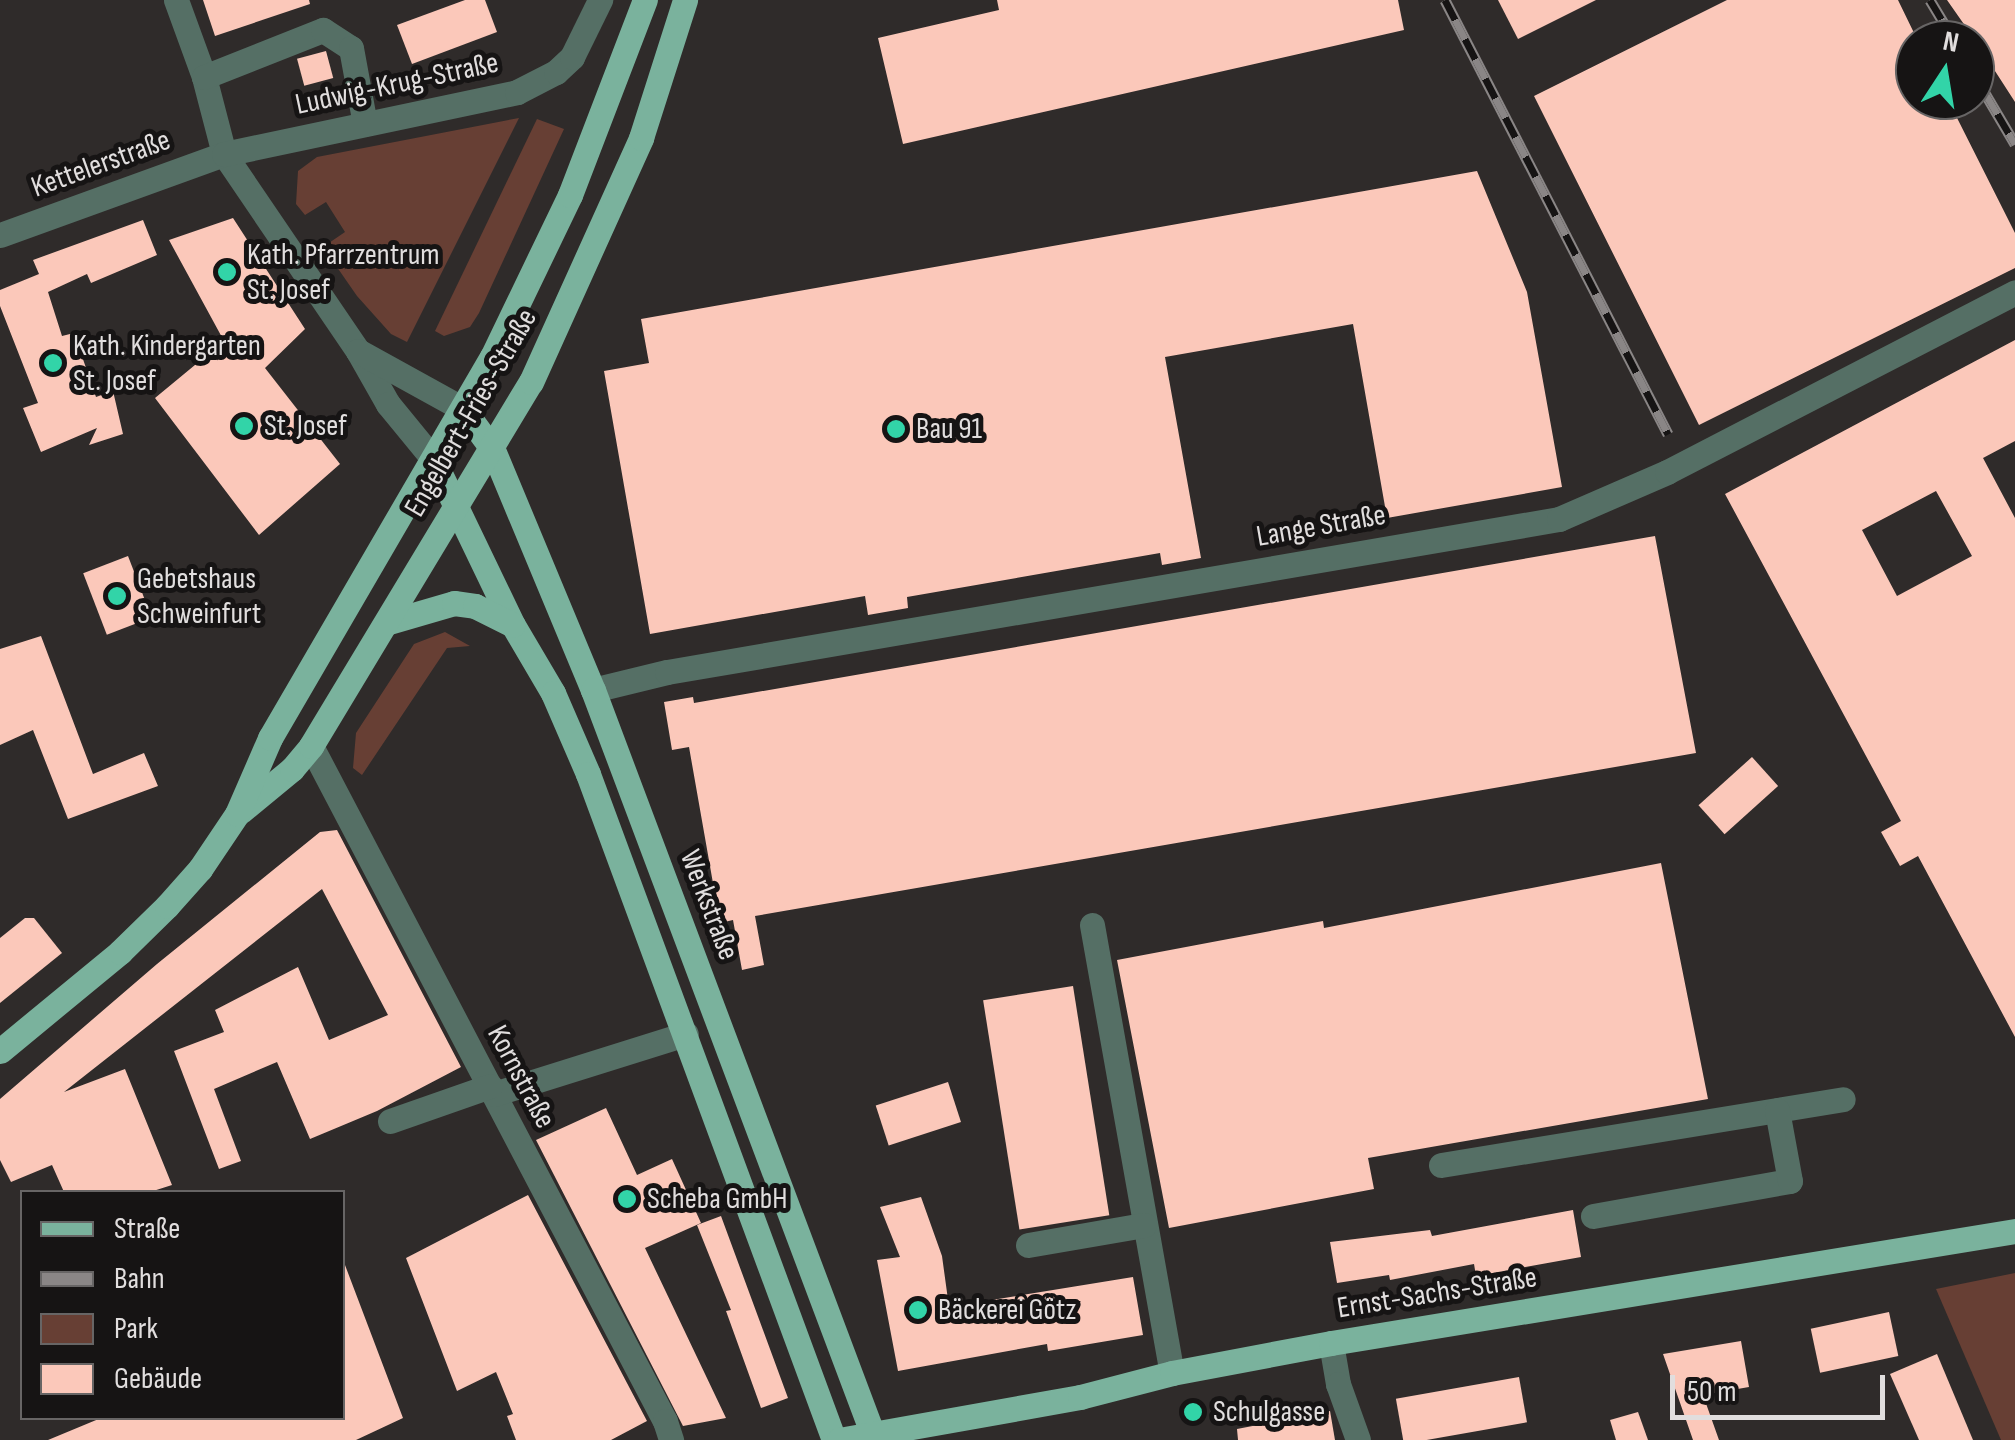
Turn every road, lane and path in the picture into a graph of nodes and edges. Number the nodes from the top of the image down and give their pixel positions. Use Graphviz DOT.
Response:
graph roads {
  1 [pos="176,0"];
  2 [pos="600,0"];
  3 [pos="646,0"];
  4 [pos="685,0"];
  5 [pos="204,77"];
  6 [pos="365,124"];
  7 [pos="224,154"];
  8 [pos="0,235"];
  9 [pos="2015,292"];
  10 [pos="358,351"];
  11 [pos="464,409"];
  12 [pos="493,450"];
  13 [pos="432,459"];
  14 [pos="456,507"];
  15 [pos="389,622"];
  16 [pos="513,625"];
  17 [pos="593,690"];
  18 [pos="311,746"];
  19 [pos="238,814"];
  20 [pos="1092,925"];
  21 [pos="686,1034"];
  22 [pos="0,1051"];
  23 [pos="492,1090"];
  24 [pos="1842,1100"];
  25 [pos="1777,1110"];
  26 [pos="390,1122"];
  27 [pos="1442,1165"];
  28 [pos="1593,1216"];
  29 [pos="1144,1225"];
  30 [pos="2015,1232"];
  31 [pos="1028,1245"];
  32 [pos="1330,1343"];
  33 [pos="1172,1372"];
  34 [pos="874,1437"];
  35 [pos="670,1440"];
  36 [pos="837,1440"];
  37 [pos="1358,1440"];
  1 -- 5 [label="street"];
  2 -- 6 [label="street, Ludwig-Krug-Straße"];
  3 -- 11 [label="main road, Engelbert-Fries-Straße"];
  4 -- 12 [label="main road, Engelbert-Fries-Straße"];
  5 -- 6 [label="street"];
  5 -- 7 [label="street"];
  6 -- 7 [label="street, Ludwig-Krug-Straße"];
  7 -- 8 [label="street, Kettelerstraße"];
  7 -- 10 [label="street"];
  9 -- 17 [label="street, Lange Straße"];
  10 -- 11 [label="street"];
  10 -- 13 [label="street"];
  11 -- 12 [label="main road, Werkstraße"];
  11 -- 13 [label="main road, Engelbert-Fries-Straße"];
  12 -- 14 [label="main road, Engelbert-Fries-Straße"];
  12 -- 17 [label="main road, Werkstraße"];
  13 -- 14 [label="main road"];
  13 -- 19 [label="main road, Engelbert-Fries-Straße"];
  14 -- 15 [label="main road, Engelbert-Fries-Straße"];
  14 -- 16 [label="main road"];
  15 -- 16 [label="main road"];
  15 -- 18 [label="main road, Engelbert-Fries-Straße"];
  16 -- 21 [label="main road"];
  17 -- 34 [label="main road, Werkstraße"];
  18 -- 19 [label="main road, Engelbert-Fries-Straße"];
  18 -- 23 [label="street, Kornstraße"];
  19 -- 22 [label="main road, Engelbert-Fries-Straße"];
  20 -- 29 [label="street"];
  21 -- 23 [label="street"];
  21 -- 36 [label="main road"];
  23 -- 26 [label="street"];
  23 -- 35 [label="street, Kornstraße"];
  24 -- 25 [label="street"];
  25 -- 27 [label="street"];
  25 -- 28 [label="street"];
  29 -- 31 [label="street"];
  29 -- 33 [label="street"];
  30 -- 32 [label="main road, Ernst-Sachs-Straße"];
  32 -- 33 [label="main road, Ernst-Sachs-Straße"];
  32 -- 37 [label="street"];
  33 -- 34 [label="main road, Ernst-Sachs-Straße"];
  34 -- 36 [label="main road, Ernst-Sachs-Straße"];
}
